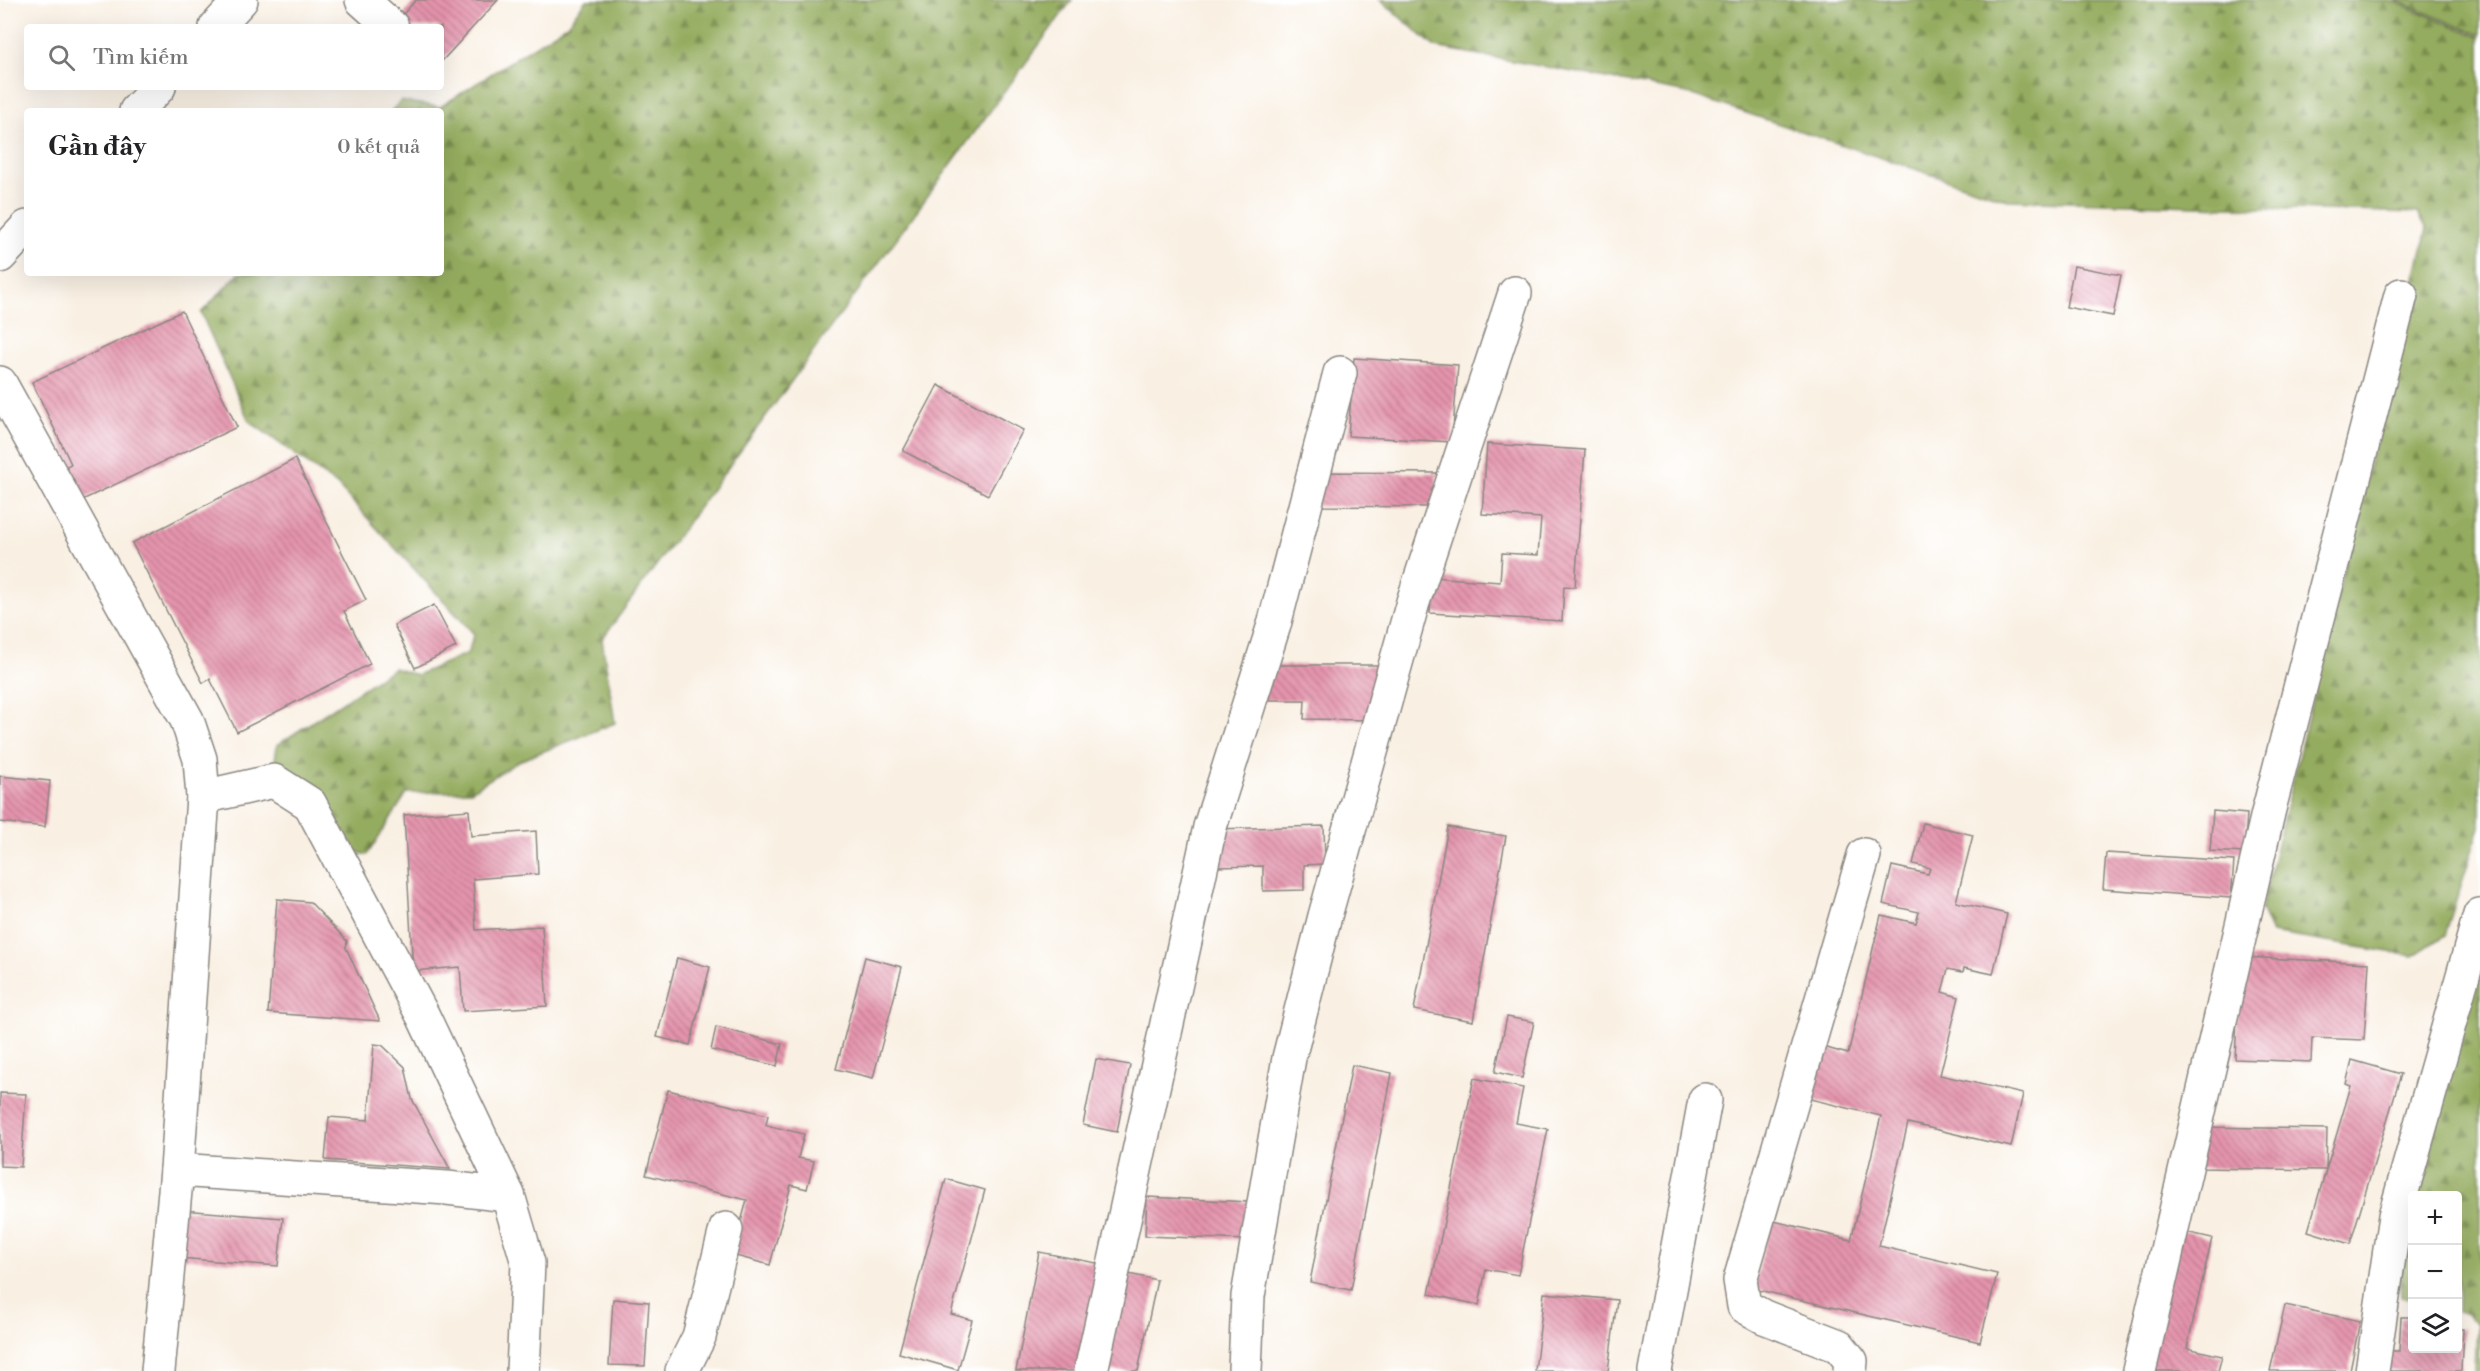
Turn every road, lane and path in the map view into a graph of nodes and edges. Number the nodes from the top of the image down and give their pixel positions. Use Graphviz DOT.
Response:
graph roads {
  1 [pos="241,0"];
  2 [pos="362,0"];
  3 [pos="219,24"];
  4 [pos="389,24"];
  5 [pos="156,90"];
  6 [pos="139,108"];
  7 [pos="24,230"];
  8 [pos="0,256"];
  9 [pos="1515,293"];
  10 [pos="2401,296"];
  11 [pos="1340,372"];
  12 [pos="0,383"];
  13 [pos="203,797"];
  14 [pos="1864,855"];
  15 [pos="2480,915"];
  16 [pos="1705,1100"];
  17 [pos="177,1170"];
  18 [pos="508,1195"];
  19 [pos="726,1229"];
  20 [pos="158,1371"];
  21 [pos="523,1371"];
  22 [pos="682,1371"];
  23 [pos="1091,1371"];
  24 [pos="1245,1371"];
  25 [pos="1655,1371"];
  26 [pos="1850,1371"];
  27 [pos="2139,1371"];
  28 [pos="2372,1371"];
  1 -- 3 [label="street"];
  2 -- 4 [label="street"];
  5 -- 6 [label="street"];
  7 -- 8 [label="street"];
  9 -- 24 [label="street"];
  10 -- 27 [label="street"];
  11 -- 23 [label="street"];
  12 -- 13 [label="street"];
  13 -- 17 [label="street"];
  13 -- 18 [label="street"];
  14 -- 26 [label="street"];
  15 -- 28 [label="street"];
  16 -- 25 [label="street"];
  17 -- 18 [label="street"];
  17 -- 20 [label="street"];
  18 -- 21 [label="street"];
  19 -- 22 [label="street"];
}
